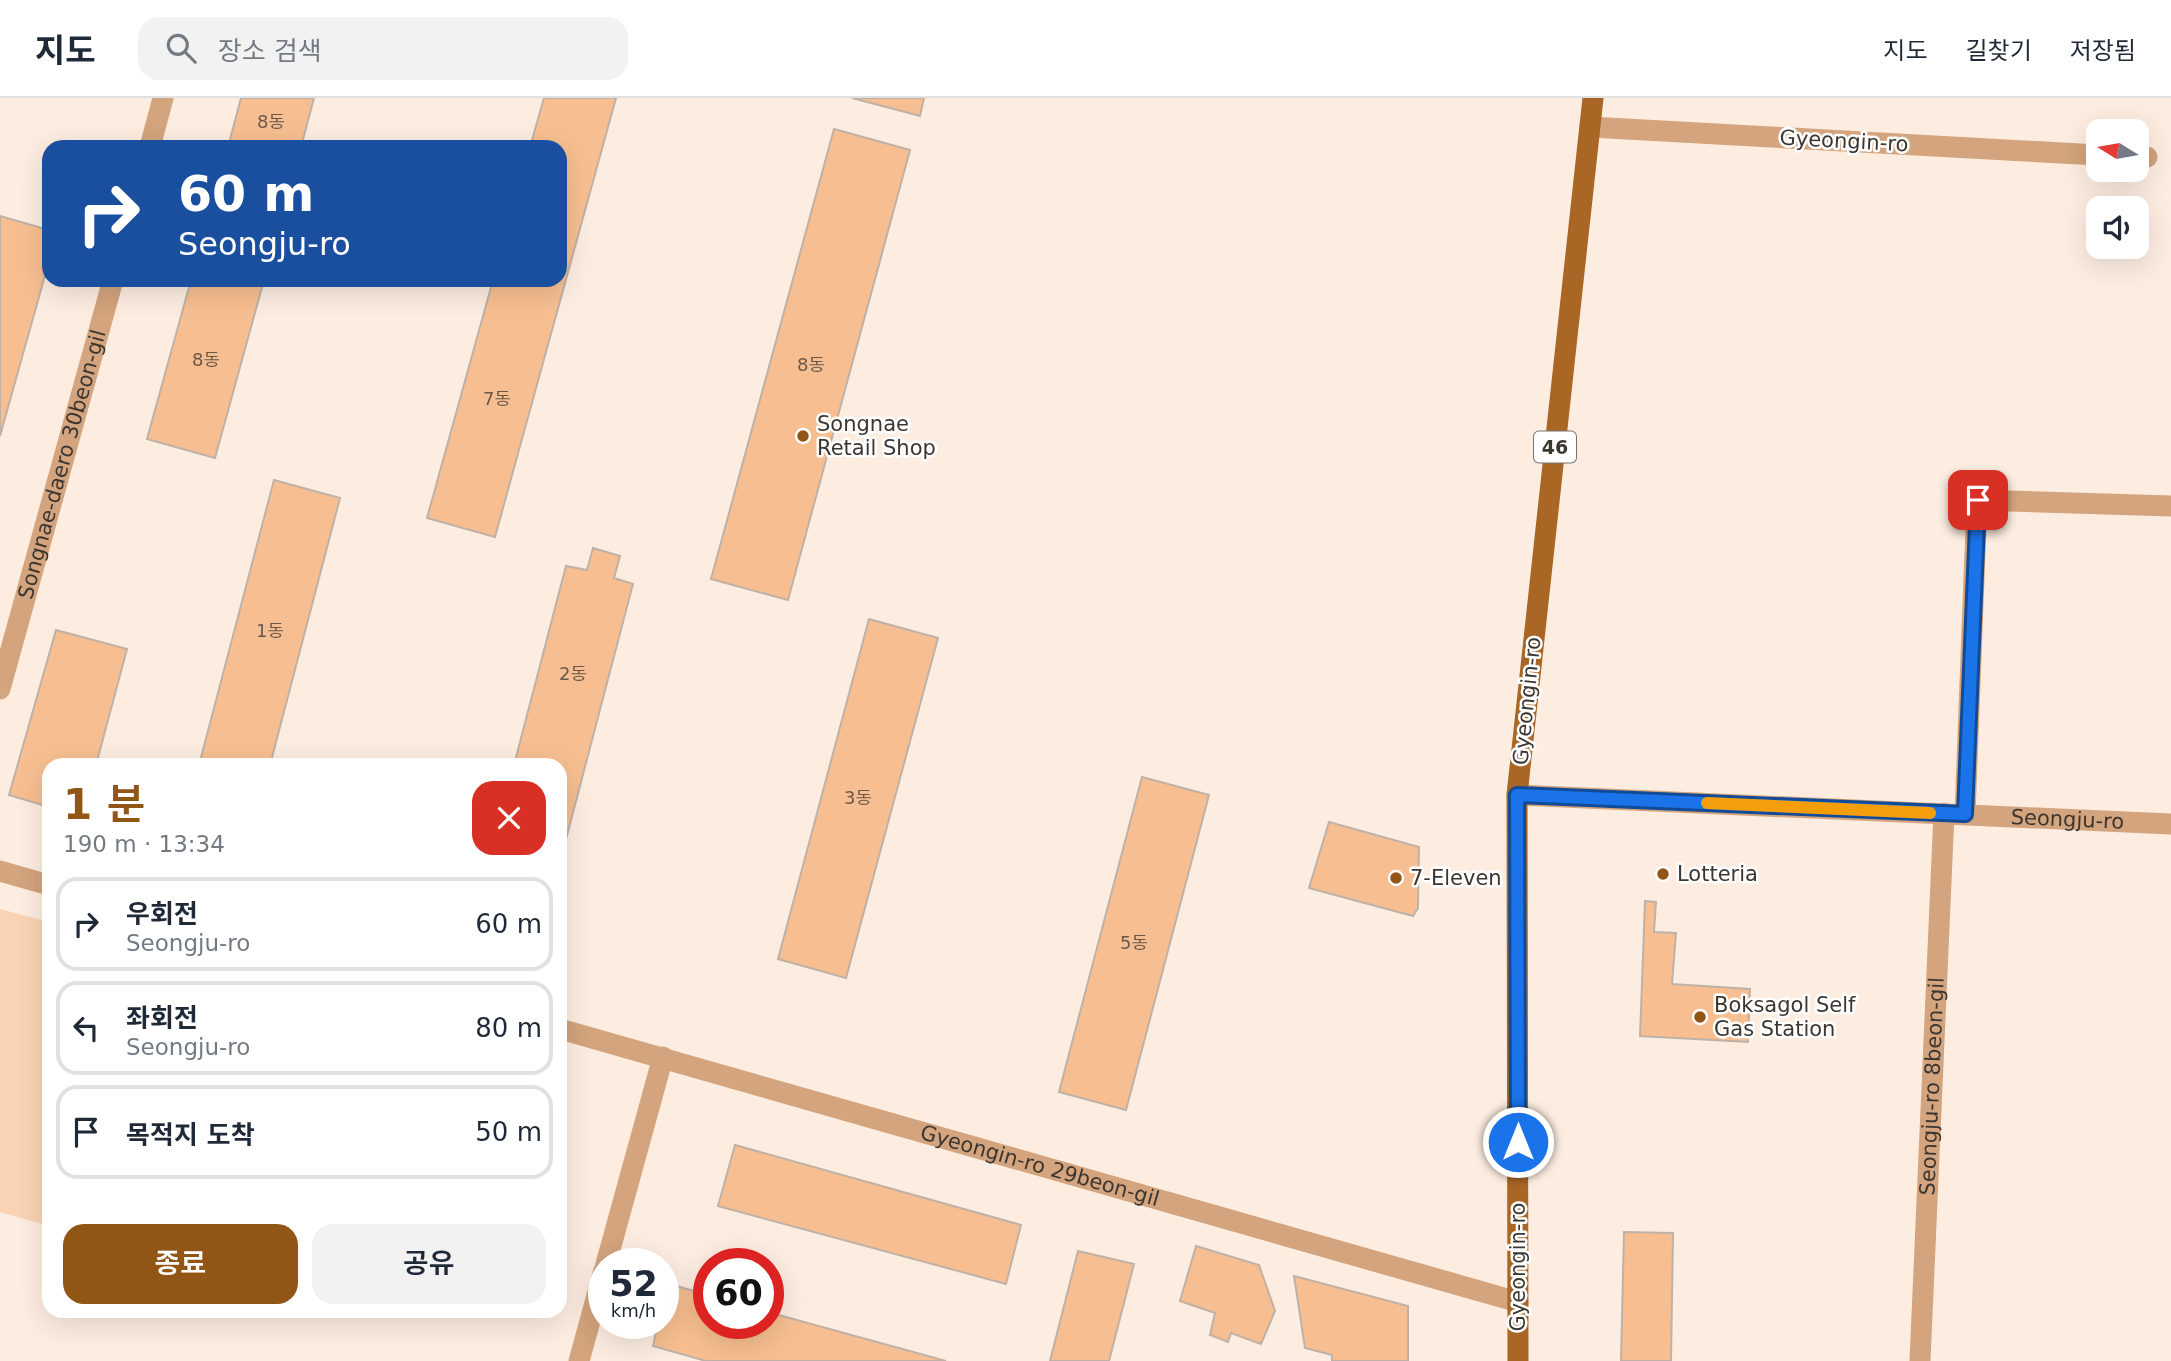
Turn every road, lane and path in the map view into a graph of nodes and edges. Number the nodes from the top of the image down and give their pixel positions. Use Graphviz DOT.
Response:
graph roads {
  1 [pos="163,98"];
  2 [pos="1593,98"];
  3 [pos="1590,127"];
  4 [pos="152,140"];
  5 [pos="2086,154"];
  6 [pos="111,287"];
  7 [pos="2171,506"];
  8 [pos="0,690"];
  9 [pos="1517,795"];
  10 [pos="1955,814"];
  11 [pos="2171,824"];
  12 [pos="0,871"];
  13 [pos="42,882"];
  14 [pos="567,1030"];
  15 [pos="663,1058"];
  16 [pos="610,1248"];
  17 [pos="1518,1302"];
  18 [pos="588,1328"];
  19 [pos="579,1361"];
  20 [pos="1518,1361"];
  21 [pos="1920,1361"];
  1 -- 4 [label="street"];
  2 -- 3 [label="main road, Gyeongin-ro / 46"];
  3 -- 5 [label="street, Gyeongin-ro"];
  3 -- 9 [label="main road, Gyeongin-ro / 46"];
  6 -- 8 [label="street, Songnae-daero 30beon-gil"];
  7 -- 10 [label="street"];
  9 -- 10 [label="street, Seongju-ro"];
  9 -- 17 [label="main road, Gyeongin-ro / 46"];
  10 -- 11 [label="street, Seongju-ro"];
  10 -- 21 [label="street, Seongju-ro 8beon-gil"];
  12 -- 13 [label="street"];
  14 -- 15 [label="street, Gyeongin-ro 29beon-gil"];
  15 -- 16 [label="street"];
  15 -- 17 [label="street, Gyeongin-ro 29beon-gil"];
  17 -- 20 [label="main road, Gyeongin-ro / 46"];
  18 -- 19 [label="street"];
}
